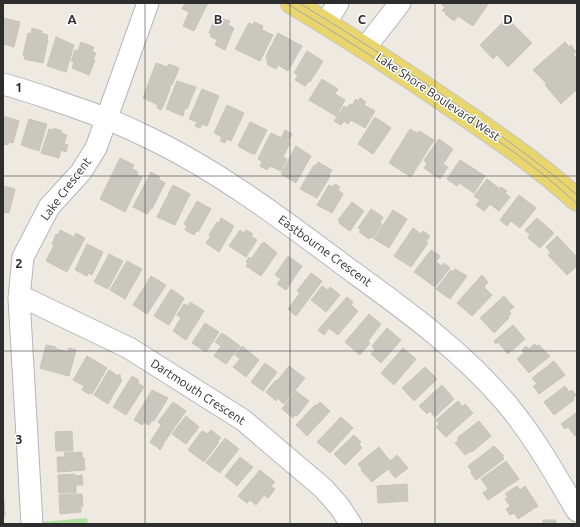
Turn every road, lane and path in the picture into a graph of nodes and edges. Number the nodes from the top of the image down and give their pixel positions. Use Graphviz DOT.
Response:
graph roads {
  1 [pos="148,3"];
  2 [pos="292,3"];
  3 [pos="338,3"];
  4 [pos="399,3"];
  5 [pos="326,23"];
  6 [pos="365,48"];
  7 [pos="3,84"];
  8 [pos="107,118"];
  9 [pos="577,200"];
  10 [pos="19,298"];
  11 [pos="577,511"];
  12 [pos="32,524"];
  13 [pos="351,524"];
  1 -- 8 [label="street, Lake Crescent"];
  2 -- 5 [label="main road, Lake Shore Boulevard West"];
  3 -- 5 [label="street"];
  4 -- 6 [label="street"];
  5 -- 6 [label="main road, Lake Shore Boulevard West"];
  6 -- 9 [label="main road, Lake Shore Boulevard West"];
  7 -- 8 [label="street, Eastbourne Crescent"];
  8 -- 10 [label="street, Lake Crescent"];
  8 -- 11 [label="street, Eastbourne Crescent"];
  10 -- 12 [label="street, Lake Crescent"];
  10 -- 13 [label="street, Dartmouth Crescent"];
}
